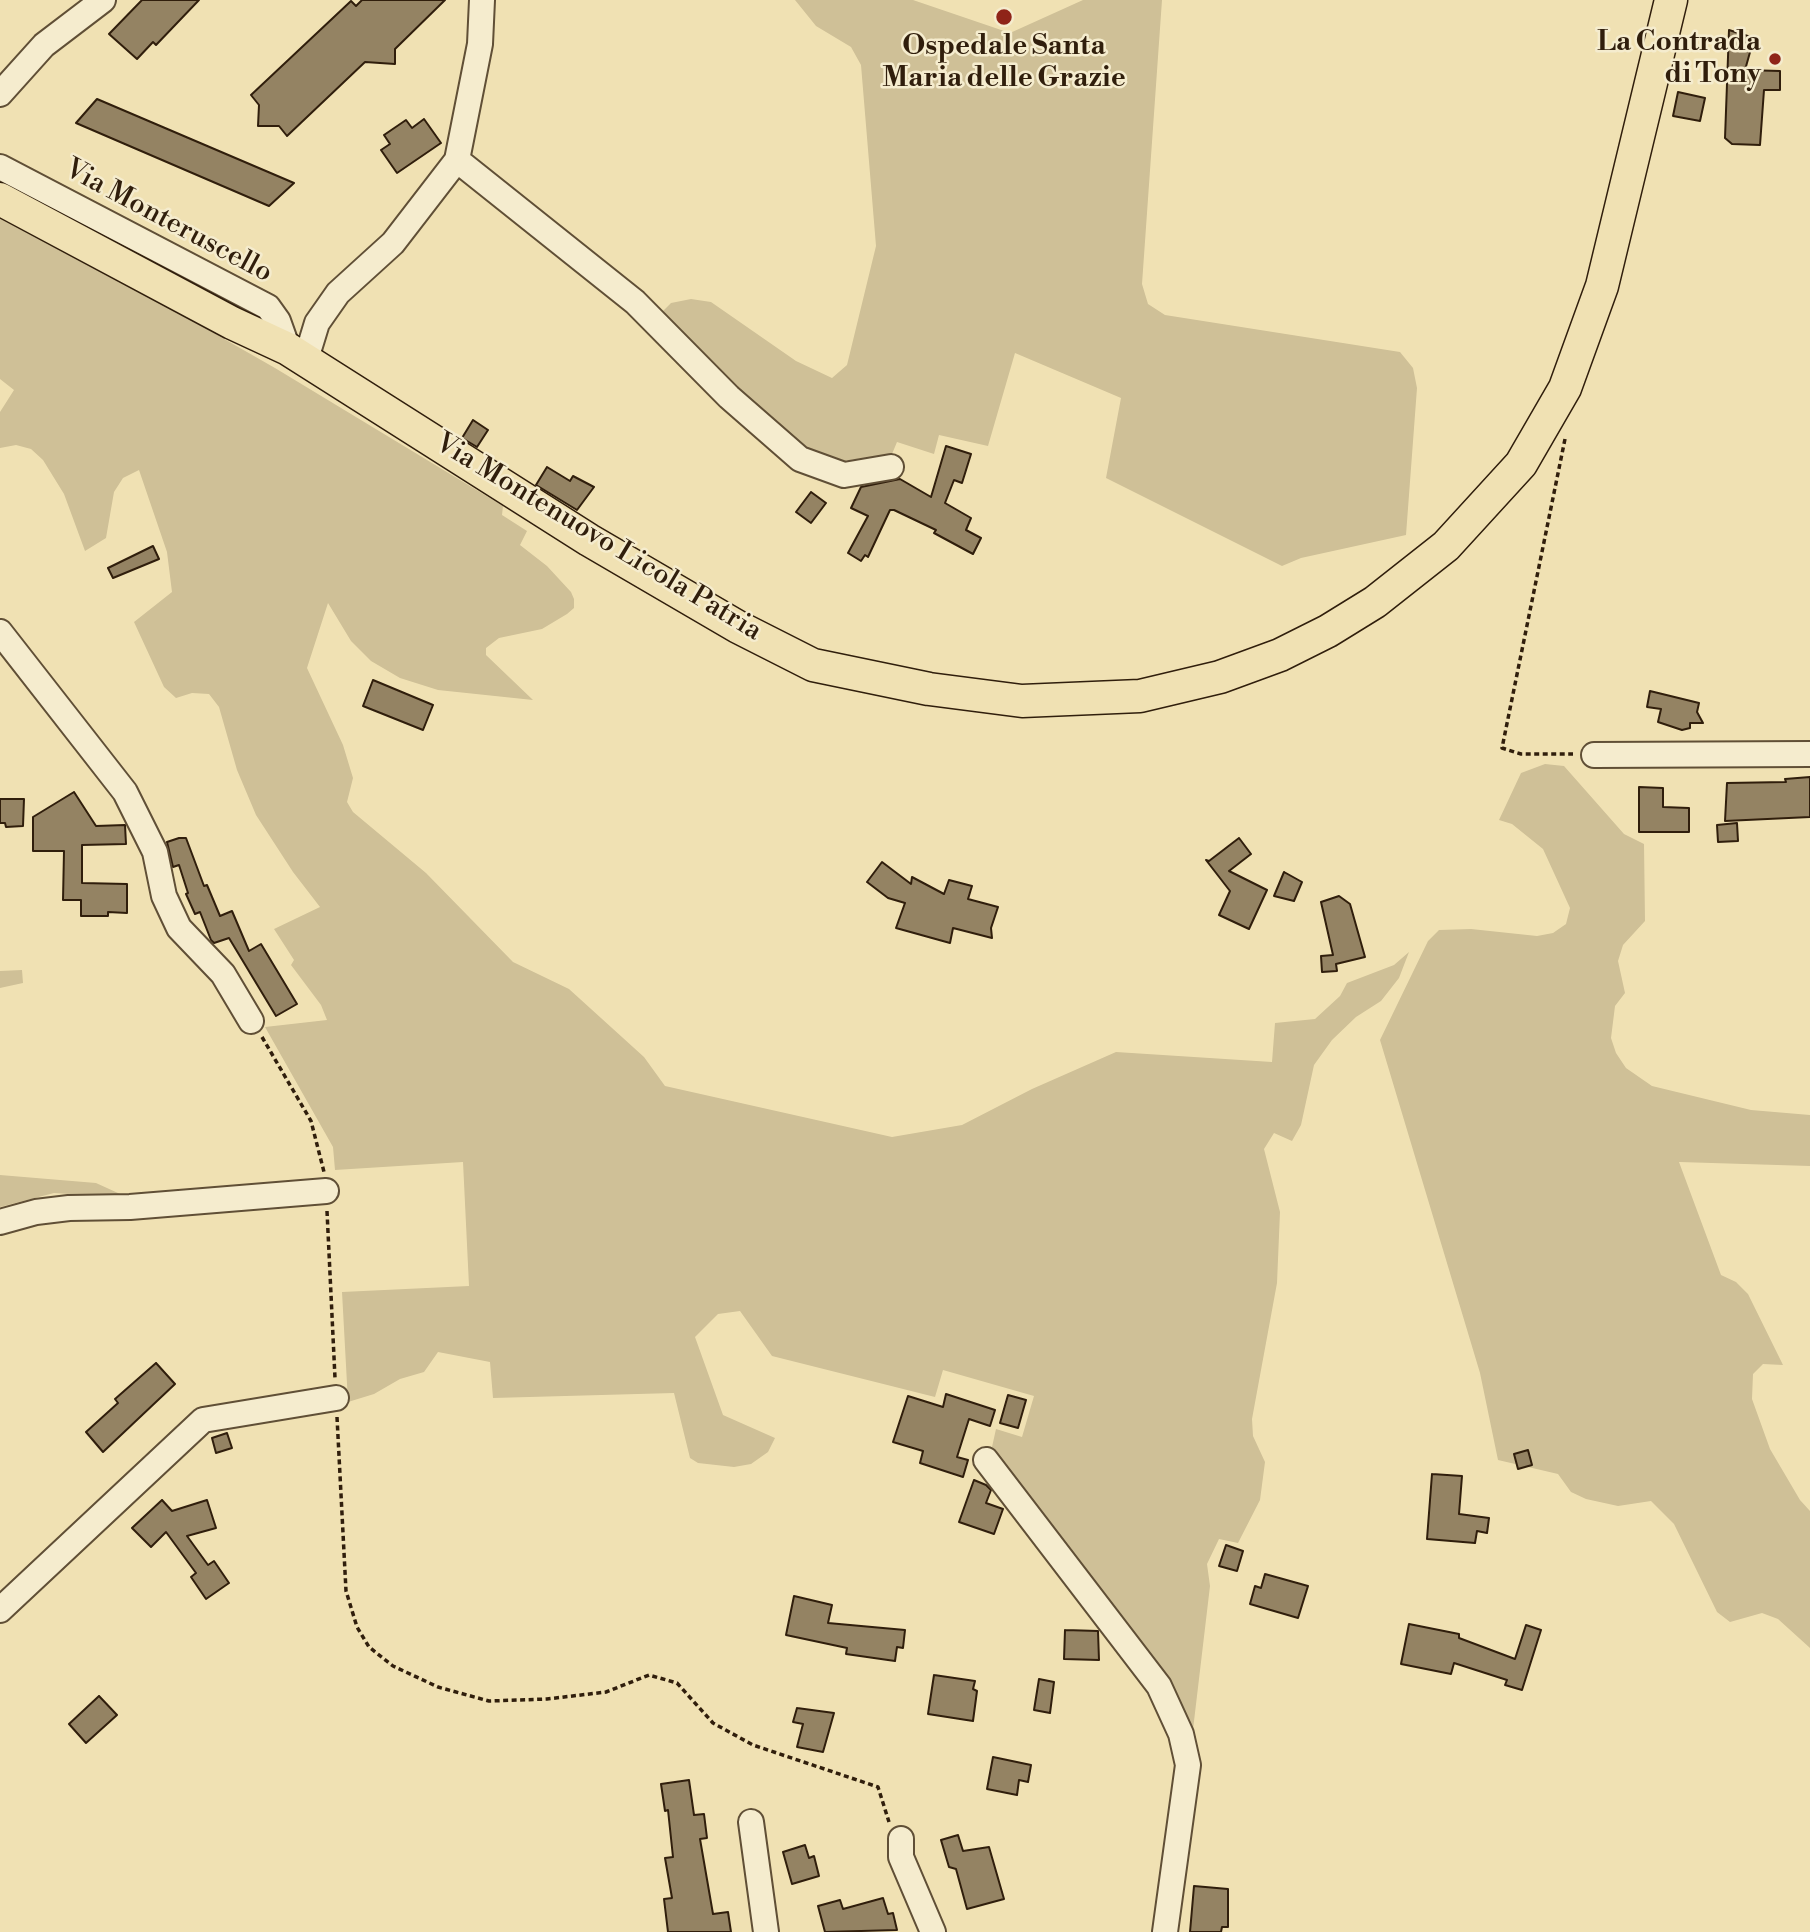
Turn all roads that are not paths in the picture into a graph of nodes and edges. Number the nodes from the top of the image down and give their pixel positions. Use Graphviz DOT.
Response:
graph roads {
  1 [pos="103,0"];
  2 [pos="482,0"];
  3 [pos="1671,0"];
  4 [pos="0,94"];
  5 [pos="457,160"];
  6 [pos="0,167"];
  7 [pos="0,199"];
  8 [pos="244,294"];
  9 [pos="232,323"];
  10 [pos="297,354"];
  11 [pos="891,467"];
  12 [pos="2,637"];
  13 [pos="1810,754"];
  14 [pos="1594,755"];
  15 [pos="251,1021"];
  16 [pos="326,1191"];
  17 [pos="0,1222"];
  18 [pos="337,1398"];
  19 [pos="986,1460"];
  20 [pos="0,1610"];
  21 [pos="751,1822"];
  22 [pos="901,1839"];
  23 [pos="766,1932"];
  24 [pos="933,1932"];
  25 [pos="1165,1932"];
  1 -- 4 [label="street"];
  2 -- 5 [label="street"];
  3 -- 10 [label="main road, Via Montenuovo Licola Patria"];
  5 -- 10 [label="street"];
  5 -- 11 [label="street"];
  6 -- 8 [label="street, Via Monteruscello"];
  7 -- 9 [label="main road, Via Montenuovo Licola Patria"];
  8 -- 9 [label="street"];
  8 -- 10 [label="street, Via Monteruscello"];
  9 -- 10 [label="main road, Via Montenuovo Licola Patria"];
  12 -- 15 [label="street"];
  13 -- 14 [label="street"];
  16 -- 17 [label="street"];
  18 -- 20 [label="street"];
  19 -- 25 [label="street"];
  21 -- 23 [label="street"];
  22 -- 24 [label="street"];
}
